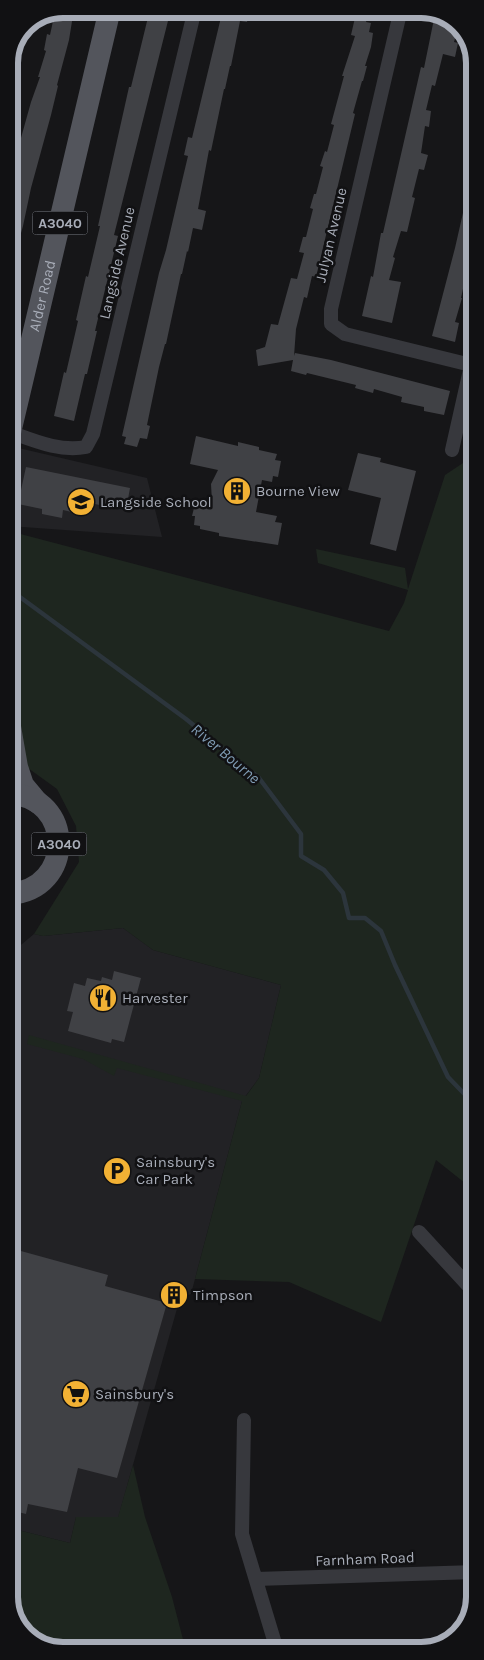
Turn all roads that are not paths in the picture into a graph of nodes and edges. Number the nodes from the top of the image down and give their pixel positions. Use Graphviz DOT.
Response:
graph roads {
  1 [pos="108,18"];
  2 [pos="193,18"];
  3 [pos="399,18"];
  4 [pos="466,357"];
  5 [pos="466,389"];
  6 [pos="18,401"];
  7 [pos="18,437"];
  8 [pos="452,450"];
  9 [pos="18,770"];
  10 [pos="18,796"];
  11 [pos="40,805"];
  12 [pos="18,893"];
  13 [pos="419,1232"];
  14 [pos="466,1283"];
  15 [pos="244,1420"];
  16 [pos="466,1572"];
  17 [pos="256,1579"];
  18 [pos="275,1642"];
  1 -- 6 [label="main road, Alder Road / A3040"];
  2 -- 7 [label="street, Langside Avenue"];
  3 -- 4 [label="street, Julyan Avenue"];
  5 -- 8 [label="street"];
  9 -- 11 [label="main road, A3040"];
  10 -- 11 [label="main road"];
  11 -- 12 [label="main road, A3040"];
  13 -- 14 [label="street"];
  15 -- 17 [label="street"];
  16 -- 17 [label="street, Farnham Road"];
  17 -- 18 [label="street"];
}
